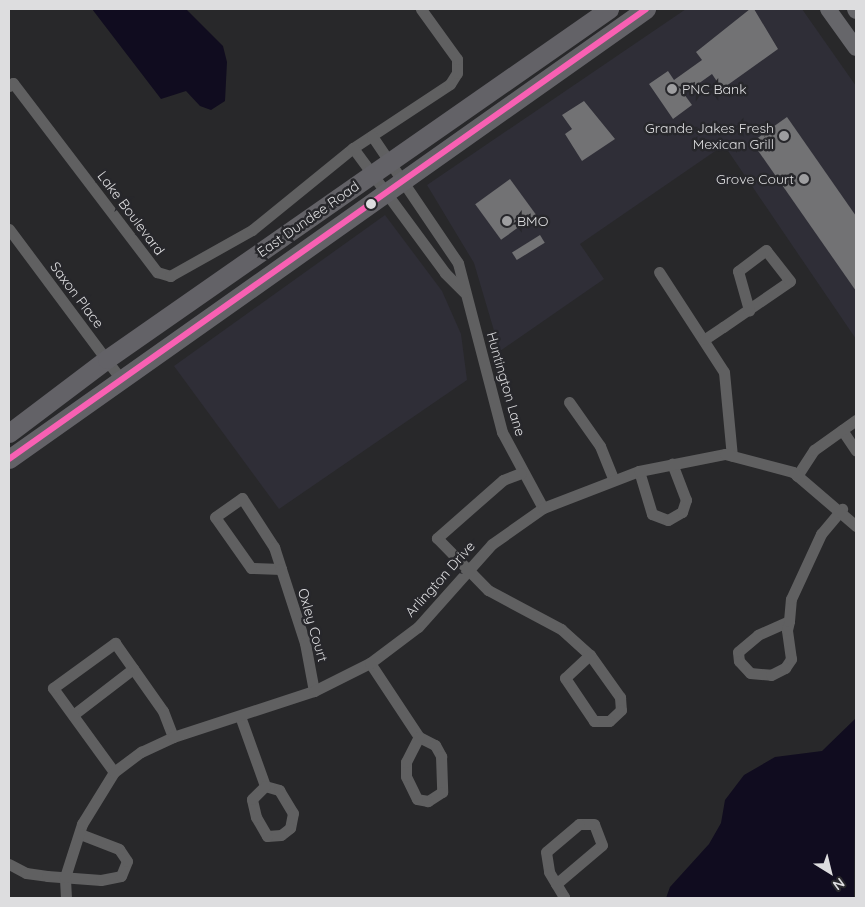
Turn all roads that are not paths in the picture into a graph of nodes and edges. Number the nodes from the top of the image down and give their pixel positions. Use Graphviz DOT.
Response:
graph roads {
  1 [pos="421,9"];
  2 [pos="610,9"];
  3 [pos="646,9"];
  4 [pos="828,9"];
  5 [pos="856,48"];
  6 [pos="9,86"];
  7 [pos="372,136"];
  8 [pos="353,148"];
  9 [pos="392,160"];
  10 [pos="375,173"];
  11 [pos="403,178"];
  12 [pos="386,190"];
  13 [pos="9,229"];
  14 [pos="659,272"];
  15 [pos="464,292"];
  16 [pos="749,310"];
  17 [pos="705,339"];
  18 [pos="107,359"];
  19 [pos="121,379"];
  20 [pos="568,402"];
  21 [pos="856,420"];
  22 [pos="842,430"];
  23 [pos="9,433"];
  24 [pos="856,451"];
  25 [pos="732,456"];
  26 [pos="9,459"];
  27 [pos="672,464"];
  28 [pos="639,471"];
  29 [pos="521,474"];
  30 [pos="797,476"];
  31 [pos="613,479"];
  32 [pos="543,508"];
  33 [pos="842,509"];
  34 [pos="856,526"];
  35 [pos="281,569"];
  36 [pos="466,571"];
  37 [pos="789,621"];
  38 [pos="590,655"];
  39 [pos="370,663"];
  40 [pos="133,669"];
  41 [pos="314,691"];
  42 [pos="73,715"];
  43 [pos="240,716"];
  44 [pos="173,737"];
  45 [pos="419,737"];
  46 [pos="114,772"];
  47 [pos="265,786"];
  48 [pos="80,834"];
  49 [pos="9,864"];
  50 [pos="65,877"];
  51 [pos="556,884"];
  52 [pos="66,898"];
  53 [pos="564,898"];
  1 -- 7 [label="street, Lake Boulevard"];
  2 -- 9 [label="main road, East Dundee Road"];
  3 -- 11 [label="main road, East Dundee Road"];
  4 -- 5 [label="main road"];
  6 -- 8 [label="street, Lake Boulevard"];
  7 -- 8 [label="street, Lake Boulevard"];
  7 -- 9 [label="street"];
  8 -- 10 [label="street"];
  9 -- 10 [label="main road, East Dundee Road"];
  9 -- 11 [label="street, Huntington Lane"];
  10 -- 12 [label="street"];
  10 -- 18 [label="main road, East Dundee Road"];
  11 -- 12 [label="main road, East Dundee Road"];
  11 -- 15 [label="street, Huntington Lane"];
  12 -- 15 [label="street"];
  12 -- 19 [label="main road, East Dundee Road"];
  13 -- 18 [label="street, Saxon Place"];
  14 -- 17 [label="street"];
  15 -- 29 [label="street, Huntington Lane"];
  16 -- 16 [label="street"];
  16 -- 17 [label="street"];
  17 -- 25 [label="street"];
  18 -- 19 [label="street, Saxon Place"];
  18 -- 23 [label="main road, East Dundee Road"];
  19 -- 26 [label="main road, East Dundee Road"];
  20 -- 31 [label="street"];
  21 -- 22 [label="street"];
  22 -- 24 [label="street"];
  22 -- 30 [label="street"];
  25 -- 27 [label="street, Arlington Drive"];
  25 -- 30 [label="street, Arlington Drive"];
  27 -- 28 [label="street, Arlington Drive"];
  27 -- 28 [label="street"];
  28 -- 31 [label="street, Arlington Drive"];
  29 -- 32 [label="street, Huntington Lane"];
  29 -- 36 [label="street"];
  30 -- 33 [label="street, Arlington Drive"];
  31 -- 32 [label="street, Arlington Drive"];
  32 -- 36 [label="street, Arlington Drive"];
  33 -- 34 [label="street, Arlington Drive"];
  33 -- 37 [label="street"];
  35 -- 35 [label="street, Oxley Court"];
  35 -- 41 [label="street, Oxley Court"];
  36 -- 38 [label="street"];
  36 -- 39 [label="street, Arlington Drive"];
  37 -- 37 [label="street"];
  38 -- 38 [label="street"];
  39 -- 41 [label="street, Arlington Drive"];
  39 -- 45 [label="street"];
  40 -- 42 [label="street"];
  40 -- 42 [label="street"];
  40 -- 44 [label="street"];
  41 -- 43 [label="street, Arlington Drive"];
  42 -- 46 [label="street"];
  43 -- 44 [label="street, Arlington Drive"];
  43 -- 47 [label="street"];
  44 -- 46 [label="street, Arlington Drive"];
  45 -- 45 [label="street"];
  46 -- 48 [label="street, Arlington Drive"];
  47 -- 47 [label="street"];
  48 -- 50 [label="street, Arlington Drive"];
  48 -- 50 [label="street"];
  49 -- 50 [label="street"];
  50 -- 52 [label="street, Arlington Drive"];
  51 -- 51 [label="street"];
  51 -- 53 [label="street"];
}
